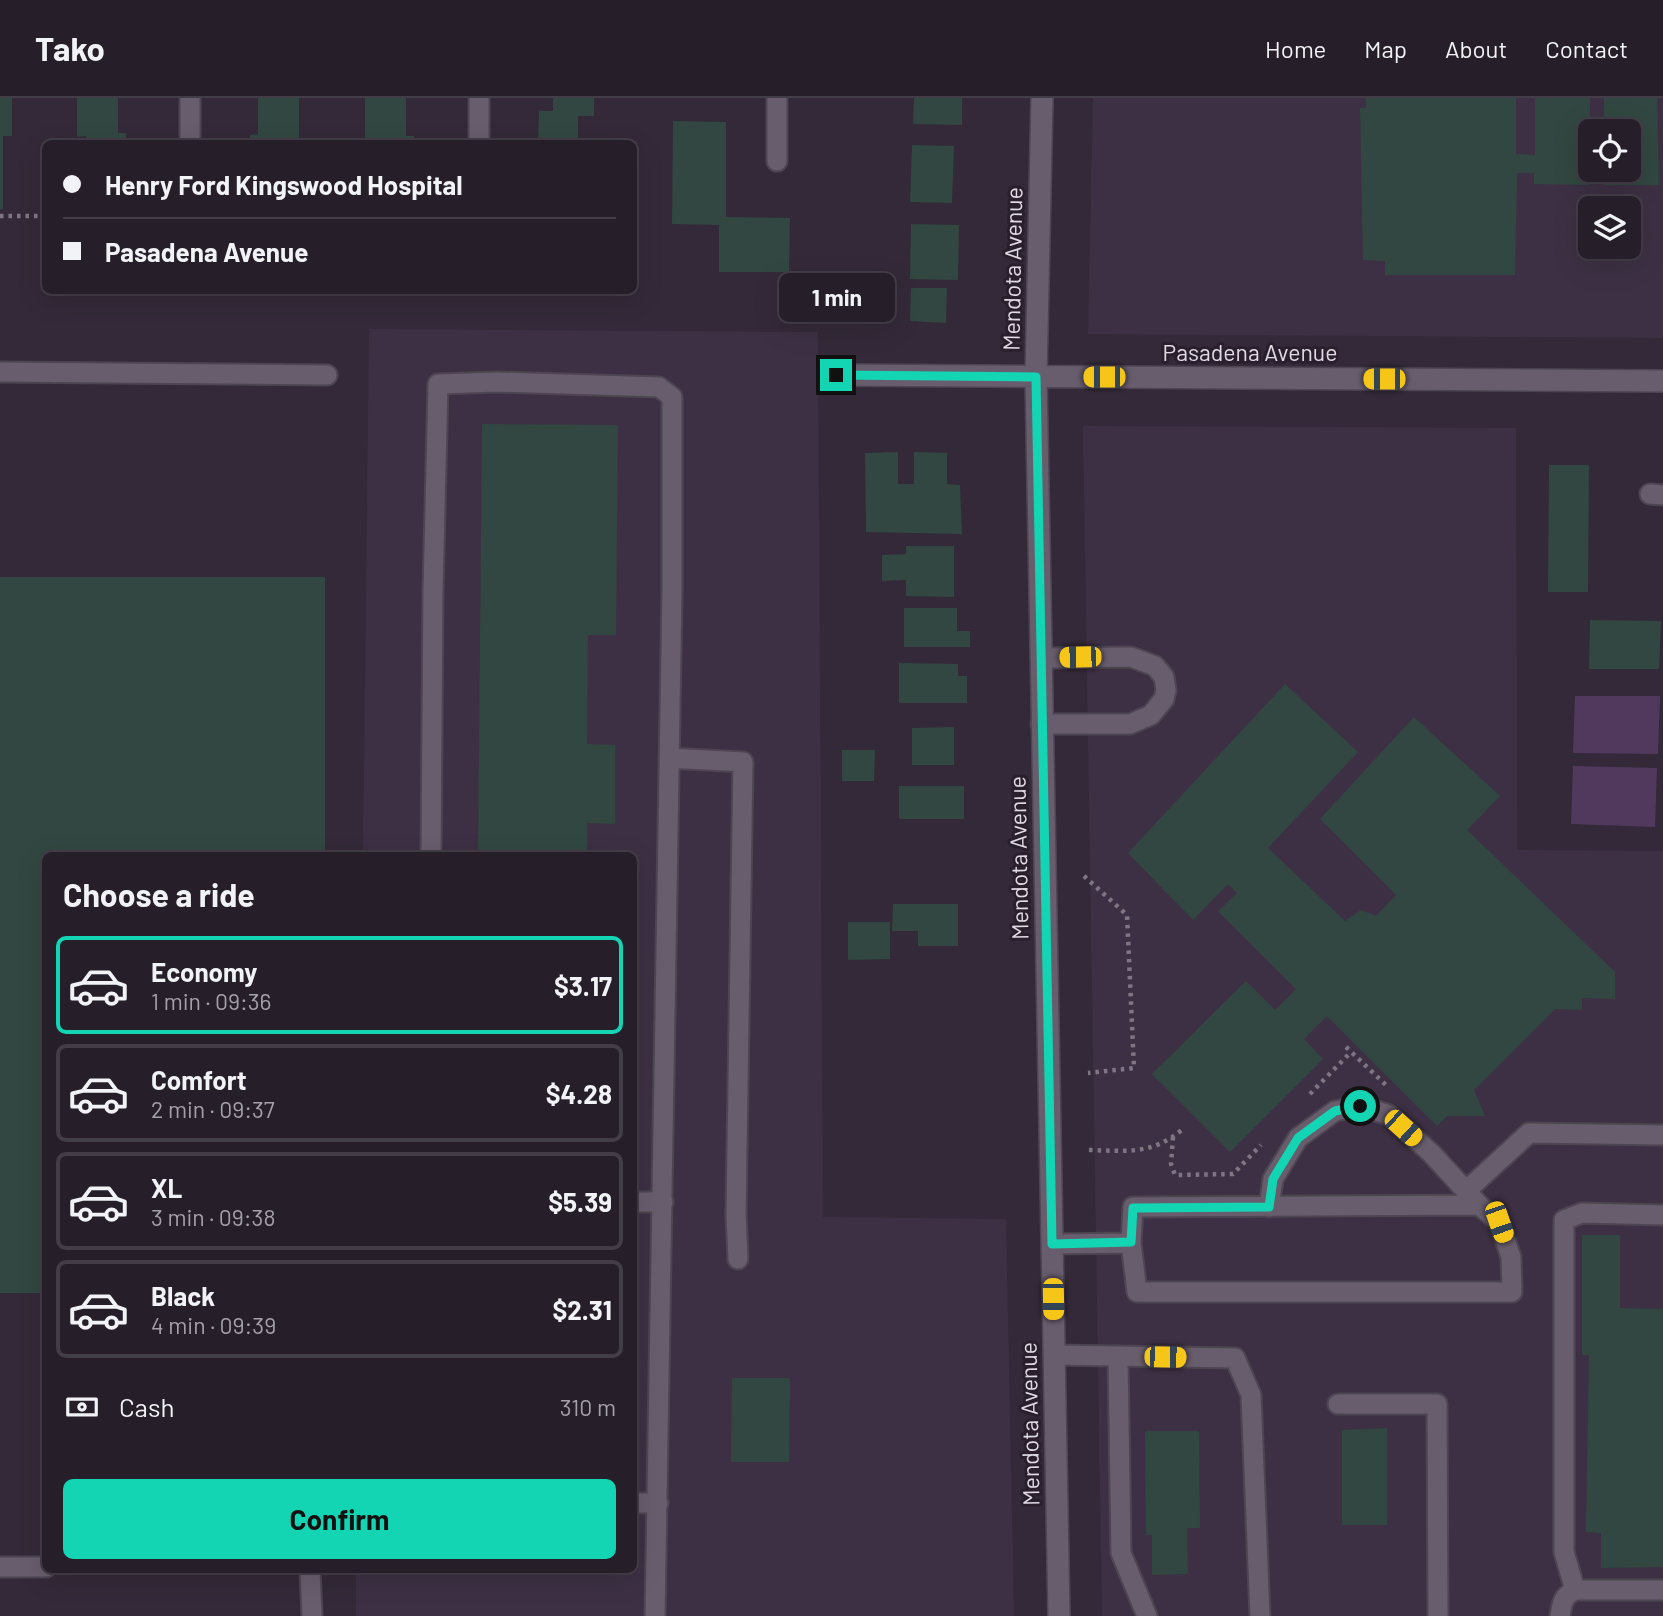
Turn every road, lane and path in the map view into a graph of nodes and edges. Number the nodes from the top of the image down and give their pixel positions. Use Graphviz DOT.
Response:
graph roads {
  1 [pos="190,98"];
  2 [pos="479,98"];
  3 [pos="777,98"];
  4 [pos="1042,98"];
  5 [pos="190,140"];
  6 [pos="478,140"];
  7 [pos="777,160"];
  8 [pos="0,216"];
  9 [pos="42,216"];
  10 [pos="0,372"];
  11 [pos="327,375"];
  12 [pos="836,375"];
  13 [pos="1036,377"];
  14 [pos="1663,381"];
  15 [pos="1041,657"];
  16 [pos="1041,723"];
  17 [pos="669,758"];
  18 [pos="431,852"];
  19 [pos="1084,876"];
  20 [pos="1346,1047"];
  21 [pos="1351,1052"];
  22 [pos="1088,1073"];
  23 [pos="1388,1087"];
  24 [pos="1306,1099"];
  25 [pos="1183,1129"];
  26 [pos="1663,1135"];
  27 [pos="1269,1136"];
  28 [pos="1173,1138"];
  29 [pos="1089,1150"];
  30 [pos="1472,1198"];
  31 [pos="637,1202"];
  32 [pos="663,1202"];
  33 [pos="1269,1207"];
  34 [pos="1663,1215"];
  35 [pos="1131,1242"];
  36 [pos="1052,1244"];
  37 [pos="738,1259"];
  38 [pos="1055,1354"];
  39 [pos="1118,1356"];
  40 [pos="1338,1404"];
  41 [pos="637,1503"];
  42 [pos="658,1503"];
  43 [pos="0,1567"];
  44 [pos="42,1567"];
  45 [pos="310,1573"];
  46 [pos="1575,1590"];
  47 [pos="1663,1590"];
  48 [pos="312,1616"];
  49 [pos="655,1616"];
  50 [pos="1059,1616"];
  51 [pos="1147,1616"];
  52 [pos="1260,1616"];
  53 [pos="1438,1616"];
  54 [pos="1560,1616"];
  1 -- 5 [label="lane"];
  2 -- 6 [label="lane"];
  3 -- 7 [label="lane"];
  4 -- 13 [label="street, Mendota Avenue"];
  8 -- 9 [label="path"];
  10 -- 11 [label="lane"];
  12 -- 13 [label="street, Pasadena Avenue"];
  13 -- 14 [label="street, Pasadena Avenue"];
  13 -- 15 [label="street, Mendota Avenue"];
  15 -- 16 [label="street, Mendota Avenue"];
  15 -- 16 [label="lane"];
  16 -- 36 [label="street, Mendota Avenue"];
  17 -- 18 [label="lane"];
  17 -- 32 [label="lane"];
  17 -- 37 [label="lane"];
  19 -- 22 [label="path"];
  20 -- 21 [label="path"];
  21 -- 23 [label="path"];
  21 -- 24 [label="path"];
  25 -- 28 [label="path"];
  26 -- 30 [label="lane"];
  27 -- 28 [label="path"];
  28 -- 29 [label="path"];
  30 -- 33 [label="lane"];
  30 -- 33 [label="lane"];
  30 -- 35 [label="lane"];
  31 -- 32 [label="lane"];
  32 -- 42 [label="lane"];
  33 -- 35 [label="lane"];
  34 -- 46 [label="lane"];
  35 -- 36 [label="lane"];
  36 -- 38 [label="street, Mendota Avenue"];
  38 -- 39 [label="lane"];
  38 -- 50 [label="street, Mendota Avenue"];
  39 -- 51 [label="lane"];
  39 -- 52 [label="lane"];
  40 -- 53 [label="lane"];
  41 -- 42 [label="lane"];
  42 -- 49 [label="lane"];
  43 -- 44 [label="lane"];
  45 -- 48 [label="lane"];
  46 -- 47 [label="lane"];
  46 -- 54 [label="lane"];
}
